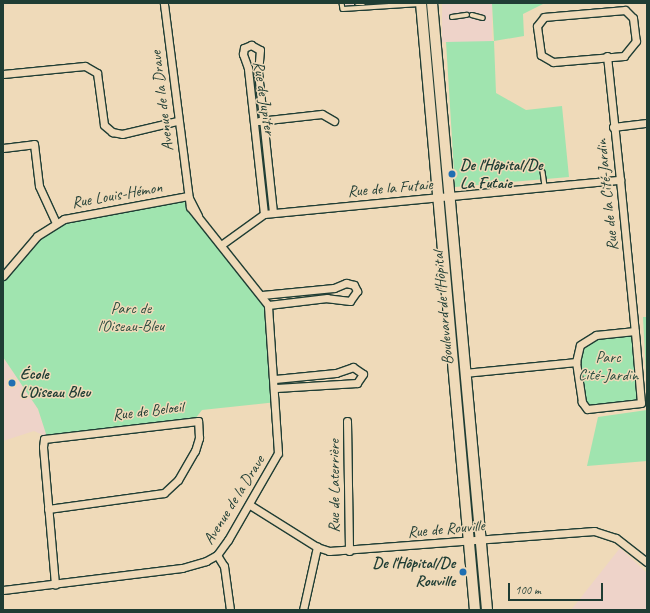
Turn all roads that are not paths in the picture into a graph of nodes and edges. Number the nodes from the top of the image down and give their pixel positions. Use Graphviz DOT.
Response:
graph roads {
  1 [pos="164,3"];
  2 [pos="342,3"];
  3 [pos="357,3"];
  4 [pos="363,3"];
  5 [pos="421,3"];
  6 [pos="432,3"];
  7 [pos="467,15"];
  8 [pos="472,15"];
  9 [pos="452,17"];
  10 [pos="483,18"];
  11 [pos="607,56"];
  12 [pos="3,74"];
  13 [pos="263,120"];
  14 [pos="255,121"];
  15 [pos="334,121"];
  16 [pos="178,122"];
  17 [pos="647,123"];
  18 [pos="613,126"];
  19 [pos="3,148"];
  20 [pos="543,172"];
  21 [pos="620,180"];
  22 [pos="544,187"];
  23 [pos="188,196"];
  24 [pos="448,196"];
  25 [pos="437,197"];
  26 [pos="273,212"];
  27 [pos="264,214"];
  28 [pos="56,222"];
  29 [pos="221,245"];
  30 [pos="3,276"];
  31 [pos="262,295"];
  32 [pos="268,305"];
  33 [pos="635,331"];
  34 [pos="576,362"];
  35 [pos="464,373"];
  36 [pos="275,379"];
  37 [pos="276,388"];
  38 [pos="347,420"];
  39 [pos="250,506"];
  40 [pos="48,509"];
  41 [pos="480,540"];
  42 [pos="468,541"];
  43 [pos="317,547"];
  44 [pos="350,551"];
  45 [pos="217,555"];
  46 [pos="647,562"];
  47 [pos="54,584"];
  48 [pos="3,590"];
  49 [pos="230,610"];
  50 [pos="303,610"];
  51 [pos="475,610"];
  52 [pos="487,610"];
  1 -- 16 [label="street, Avenue de la Drave"];
  2 -- 5 [label="lane"];
  3 -- 4 [label="lane"];
  5 -- 25 [label="main road, Boulevard de l'Hôpital"];
  6 -- 24 [label="main road, Boulevard de l'Hôpital"];
  7 -- 9 [label="lane"];
  8 -- 10 [label="lane"];
  11 -- 11 [label="street"];
  11 -- 18 [label="street, Rue de la Cité-Jardin"];
  12 -- 16 [label="street"];
  13 -- 14 [label="street"];
  13 -- 14 [label="street, Rue de Jupiter"];
  13 -- 15 [label="street"];
  13 -- 26 [label="street, Rue de Jupiter"];
  14 -- 27 [label="street, Rue de Jupiter"];
  16 -- 23 [label="street, Avenue de la Drave"];
  17 -- 18 [label="street"];
  18 -- 21 [label="street, Rue de la Cité-Jardin"];
  19 -- 28 [label="street"];
  20 -- 22 [label="lane"];
  21 -- 22 [label="street, Rue de la Futaie"];
  21 -- 33 [label="street, Rue de la Cité-Jardin"];
  22 -- 24 [label="street, Rue de la Futaie"];
  23 -- 28 [label="street, Rue Louis-Hémon"];
  23 -- 29 [label="street, Avenue de la Drave"];
  24 -- 25 [label="street, Rue de la Futaie"];
  24 -- 35 [label="main road, Boulevard de l'Hôpital"];
  25 -- 26 [label="street, Rue de la Futaie"];
  25 -- 42 [label="main road, Boulevard de l'Hôpital"];
  26 -- 27 [label="street, Rue de la Futaie"];
  27 -- 29 [label="street, Rue de la Futaie"];
  28 -- 30 [label="street, Rue Louis-Hémon"];
  29 -- 31 [label="street, Avenue de la Drave"];
  31 -- 32 [label="street, Avenue de la Drave"];
  31 -- 32 [label="street"];
  32 -- 36 [label="street, Avenue de la Drave"];
  33 -- 34 [label="street, Rue de la Cité-Jardin"];
  33 -- 34 [label="street, Rue de la Cité-Jardin"];
  34 -- 35 [label="street"];
  35 -- 41 [label="main road, Boulevard de l'Hôpital"];
  36 -- 37 [label="street, Avenue de la Drave"];
  36 -- 37 [label="street"];
  37 -- 39 [label="street, Avenue de la Drave"];
  38 -- 44 [label="street, Rue de Laterrière"];
  39 -- 43 [label="street, Rue de Rouville"];
  39 -- 45 [label="street, Avenue de la Drave"];
  40 -- 40 [label="street, Rue de Beloeil"];
  40 -- 47 [label="street, Rue de Beloeil"];
  41 -- 42 [label="street, Rue de Rouville"];
  41 -- 46 [label="street, Rue de Rouville"];
  41 -- 52 [label="main road, Boulevard de l'Hôpital"];
  42 -- 44 [label="street, Rue de Rouville"];
  42 -- 51 [label="main road, Boulevard de l'Hôpital"];
  43 -- 44 [label="street, Rue de Rouville"];
  43 -- 50 [label="street"];
  45 -- 47 [label="street, Avenue de la Drave"];
  45 -- 49 [label="street"];
  47 -- 48 [label="street, Avenue de la Drave"];
}
